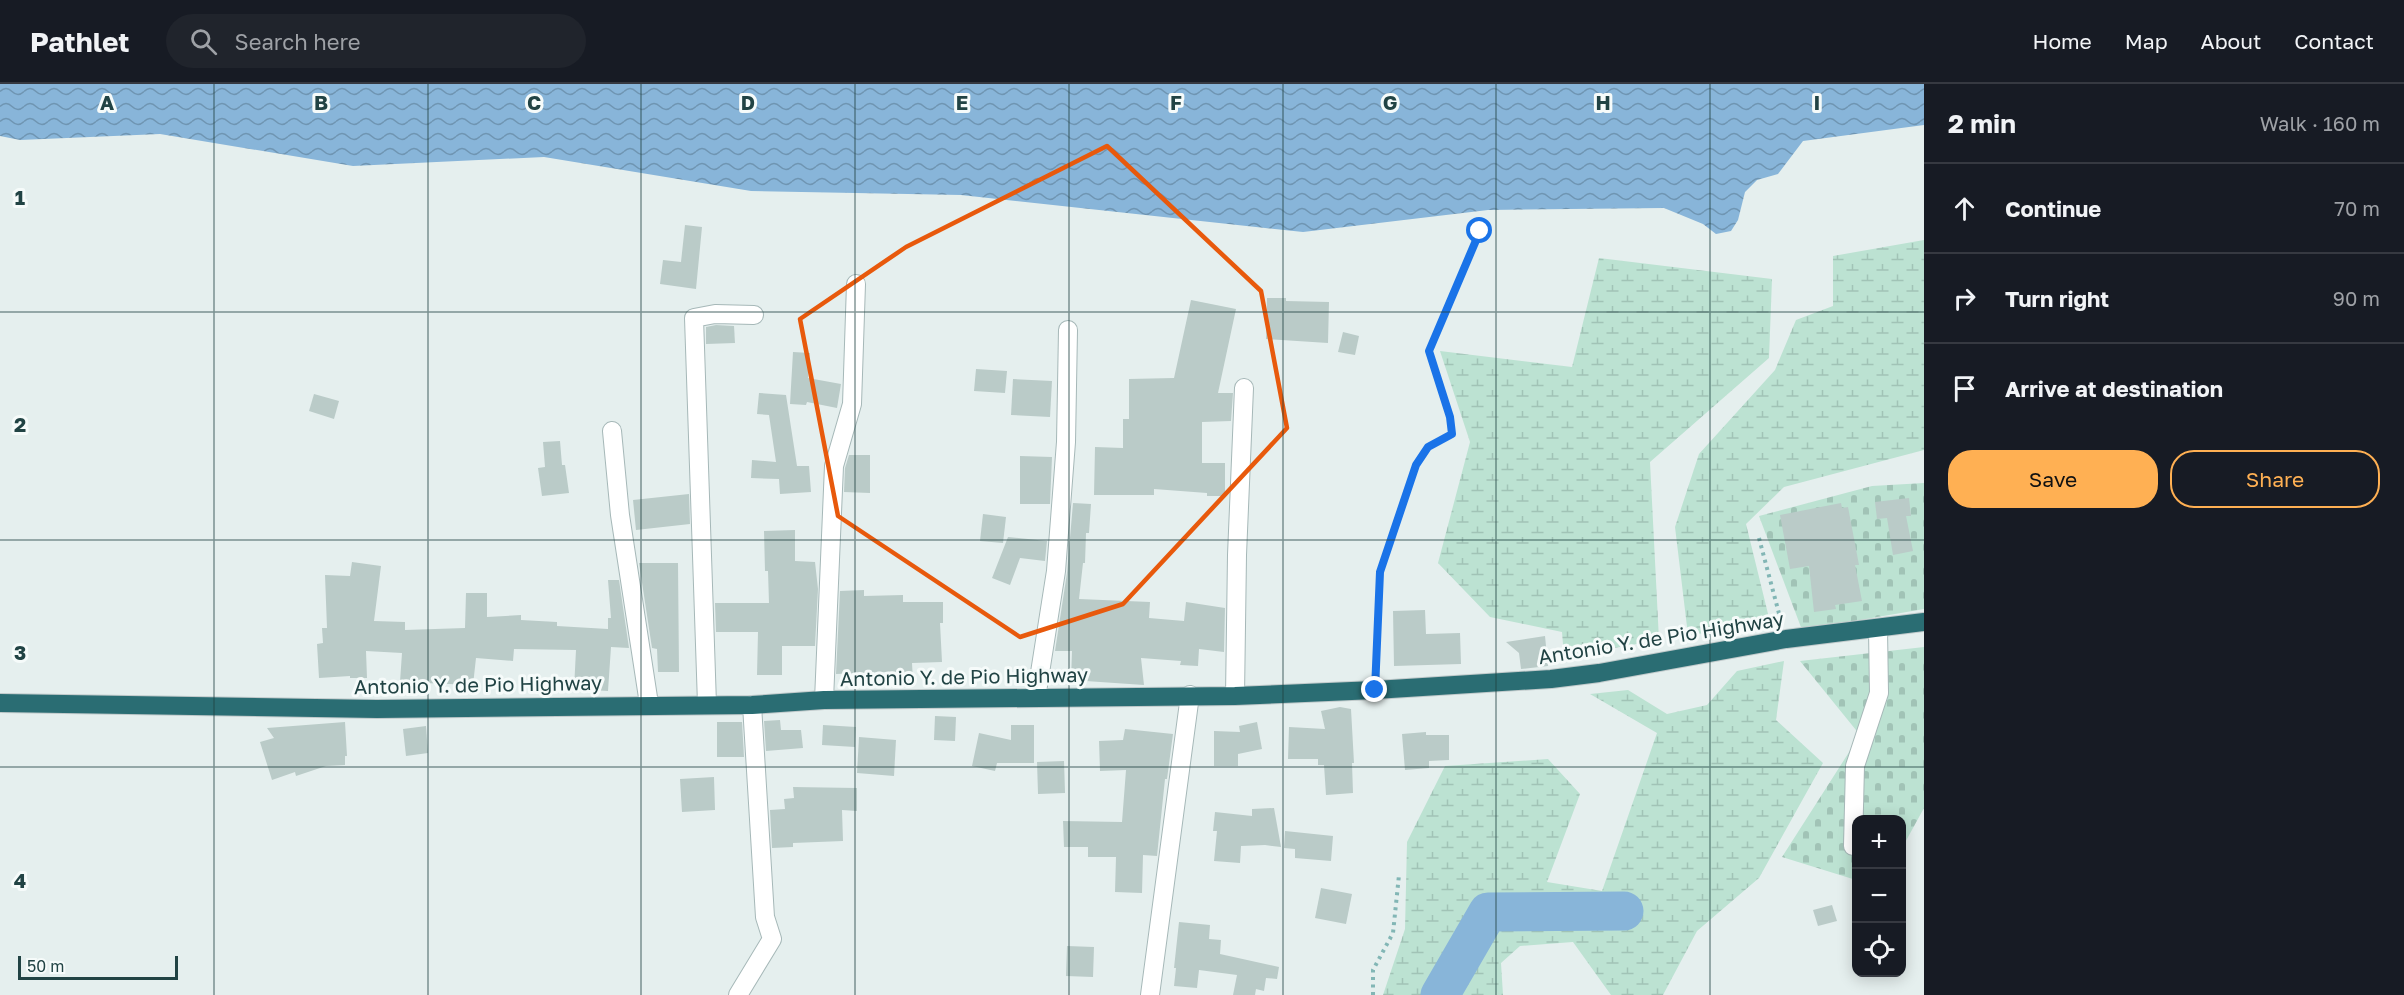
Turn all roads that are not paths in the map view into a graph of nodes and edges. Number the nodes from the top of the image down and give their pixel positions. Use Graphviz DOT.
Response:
graph roads {
  1 [pos="856,284"];
  2 [pos="754,315"];
  3 [pos="1068,330"];
  4 [pos="1244,388"];
  5 [pos="612,431"];
  6 [pos="1924,622"];
  7 [pos="1878,629"];
  8 [pos="1190,695"];
  9 [pos="1235,696"];
  10 [pos="1036,698"];
  11 [pos="824,700"];
  12 [pos="0,703"];
  13 [pos="649,704"];
  14 [pos="707,704"];
  15 [pos="752,705"];
  16 [pos="1854,815"];
  17 [pos="738,995"];
  18 [pos="1150,995"];
  1 -- 11 [label="street"];
  2 -- 14 [label="street"];
  3 -- 10 [label="street"];
  4 -- 9 [label="street"];
  5 -- 13 [label="street"];
  6 -- 7 [label="highway, Antonio Y. de Pio Highway"];
  7 -- 9 [label="highway, Antonio Y. de Pio Highway"];
  7 -- 16 [label="street"];
  8 -- 9 [label="highway, Antonio Y. de Pio Highway"];
  8 -- 10 [label="highway, Antonio Y. de Pio Highway"];
  8 -- 18 [label="street"];
  10 -- 11 [label="highway, Antonio Y. de Pio Highway"];
  11 -- 15 [label="highway, Antonio Y. de Pio Highway"];
  12 -- 13 [label="highway, Antonio Y. de Pio Highway"];
  13 -- 14 [label="highway, Antonio Y. de Pio Highway"];
  14 -- 15 [label="highway, Antonio Y. de Pio Highway"];
  15 -- 17 [label="street"];
}
